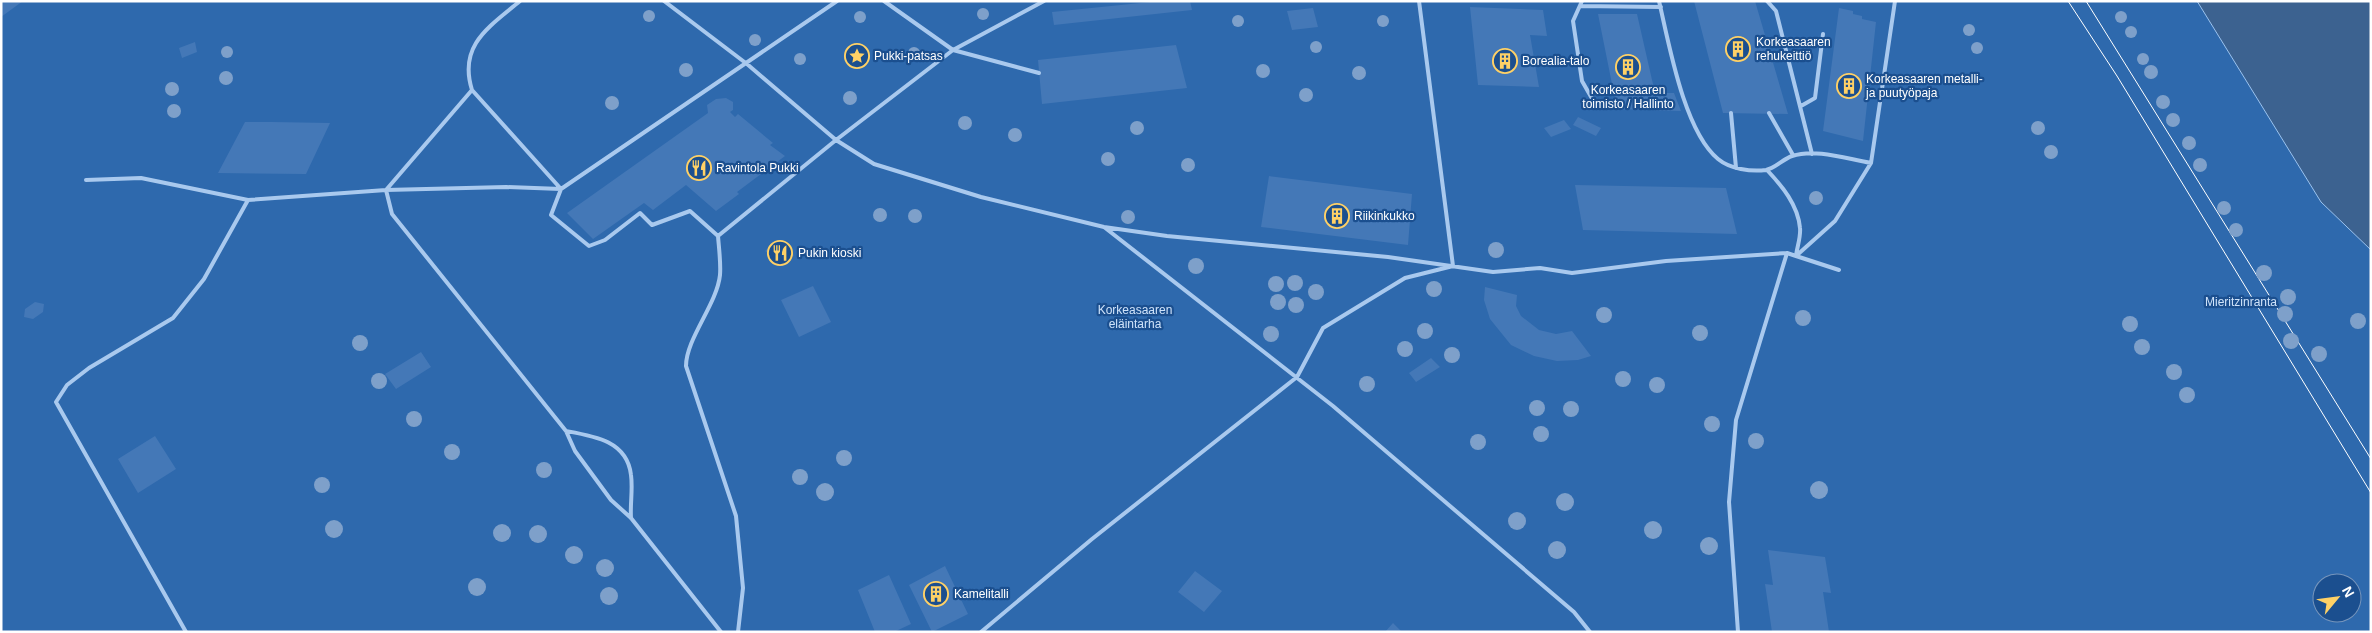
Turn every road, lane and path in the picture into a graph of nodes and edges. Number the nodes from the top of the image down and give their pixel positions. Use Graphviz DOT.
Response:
graph roads {
  1 [pos="520,1"];
  2 [pos="664,1"];
  3 [pos="836,1"];
  4 [pos="884,1"];
  5 [pos="1044,1"];
  6 [pos="1419,1"];
  7 [pos="1582,1"];
  8 [pos="1659,1"];
  9 [pos="1767,1"];
  10 [pos="1895,1"];
  11 [pos="1580,6"];
  12 [pos="1661,7"];
  13 [pos="1823,34"];
  14 [pos="953,50"];
  15 [pos="747,64"];
  16 [pos="1039,73"];
  17 [pos="472,90"];
  18 [pos="1594,102"];
  19 [pos="1801,106"];
  20 [pos="1731,113"];
  21 [pos="1769,113"];
  22 [pos="836,140"];
  23 [pos="1812,154"];
  24 [pos="1793,155"];
  25 [pos="1871,163"];
  26 [pos="1736,168"];
  27 [pos="1767,170"];
  28 [pos="86,180"];
  29 [pos="561,189"];
  30 [pos="386,190"];
  31 [pos="248,200"];
  32 [pos="1104,227"];
  33 [pos="718,236"];
  34 [pos="1787,254"];
  35 [pos="1796,256"];
  36 [pos="1453,266"];
  37 [pos="1839,270"];
  38 [pos="1297,377"];
  39 [pos="566,431"];
  40 [pos="631,518"];
  41 [pos="186,632"];
  42 [pos="721,632"];
  43 [pos="738,632"];
  44 [pos="981,632"];
  45 [pos="1590,632"];
  46 [pos="1738,632"];
  1 -- 17 [label="lane"];
  2 -- 15 [label="lane"];
  3 -- 15 [label="lane"];
  4 -- 14 [label="lane"];
  5 -- 14 [label="lane"];
  6 -- 36 [label="lane"];
  7 -- 11 [label="lane"];
  8 -- 12 [label="lane"];
  9 -- 19 [label="lane"];
  10 -- 25 [label="lane"];
  11 -- 12 [label="lane"];
  11 -- 18 [label="lane"];
  12 -- 26 [label="lane"];
  13 -- 19 [label="lane"];
  14 -- 16 [label="lane"];
  14 -- 22 [label="lane"];
  15 -- 22 [label="lane"];
  15 -- 29 [label="lane"];
  17 -- 29 [label="lane"];
  17 -- 30 [label="lane"];
  19 -- 23 [label="lane"];
  20 -- 26 [label="lane"];
  21 -- 24 [label="lane"];
  22 -- 32 [label="lane"];
  22 -- 33 [label="lane"];
  23 -- 24 [label="lane"];
  23 -- 25 [label="lane"];
  24 -- 27 [label="lane"];
  25 -- 35 [label="lane"];
  26 -- 27 [label="lane"];
  27 -- 35 [label="lane"];
  28 -- 31 [label="lane"];
  29 -- 30 [label="lane"];
  29 -- 33 [label="lane"];
  30 -- 31 [label="lane"];
  30 -- 39 [label="lane"];
  31 -- 41 [label="lane"];
  32 -- 36 [label="lane"];
  32 -- 38 [label="lane"];
  33 -- 43 [label="lane"];
  34 -- 35 [label="lane"];
  34 -- 36 [label="lane"];
  34 -- 46 [label="lane"];
  35 -- 37 [label="lane"];
  36 -- 38 [label="lane"];
  38 -- 44 [label="lane"];
  38 -- 45 [label="lane"];
  39 -- 40 [label="lane"];
  39 -- 40 [label="lane"];
  40 -- 42 [label="lane"];
}
